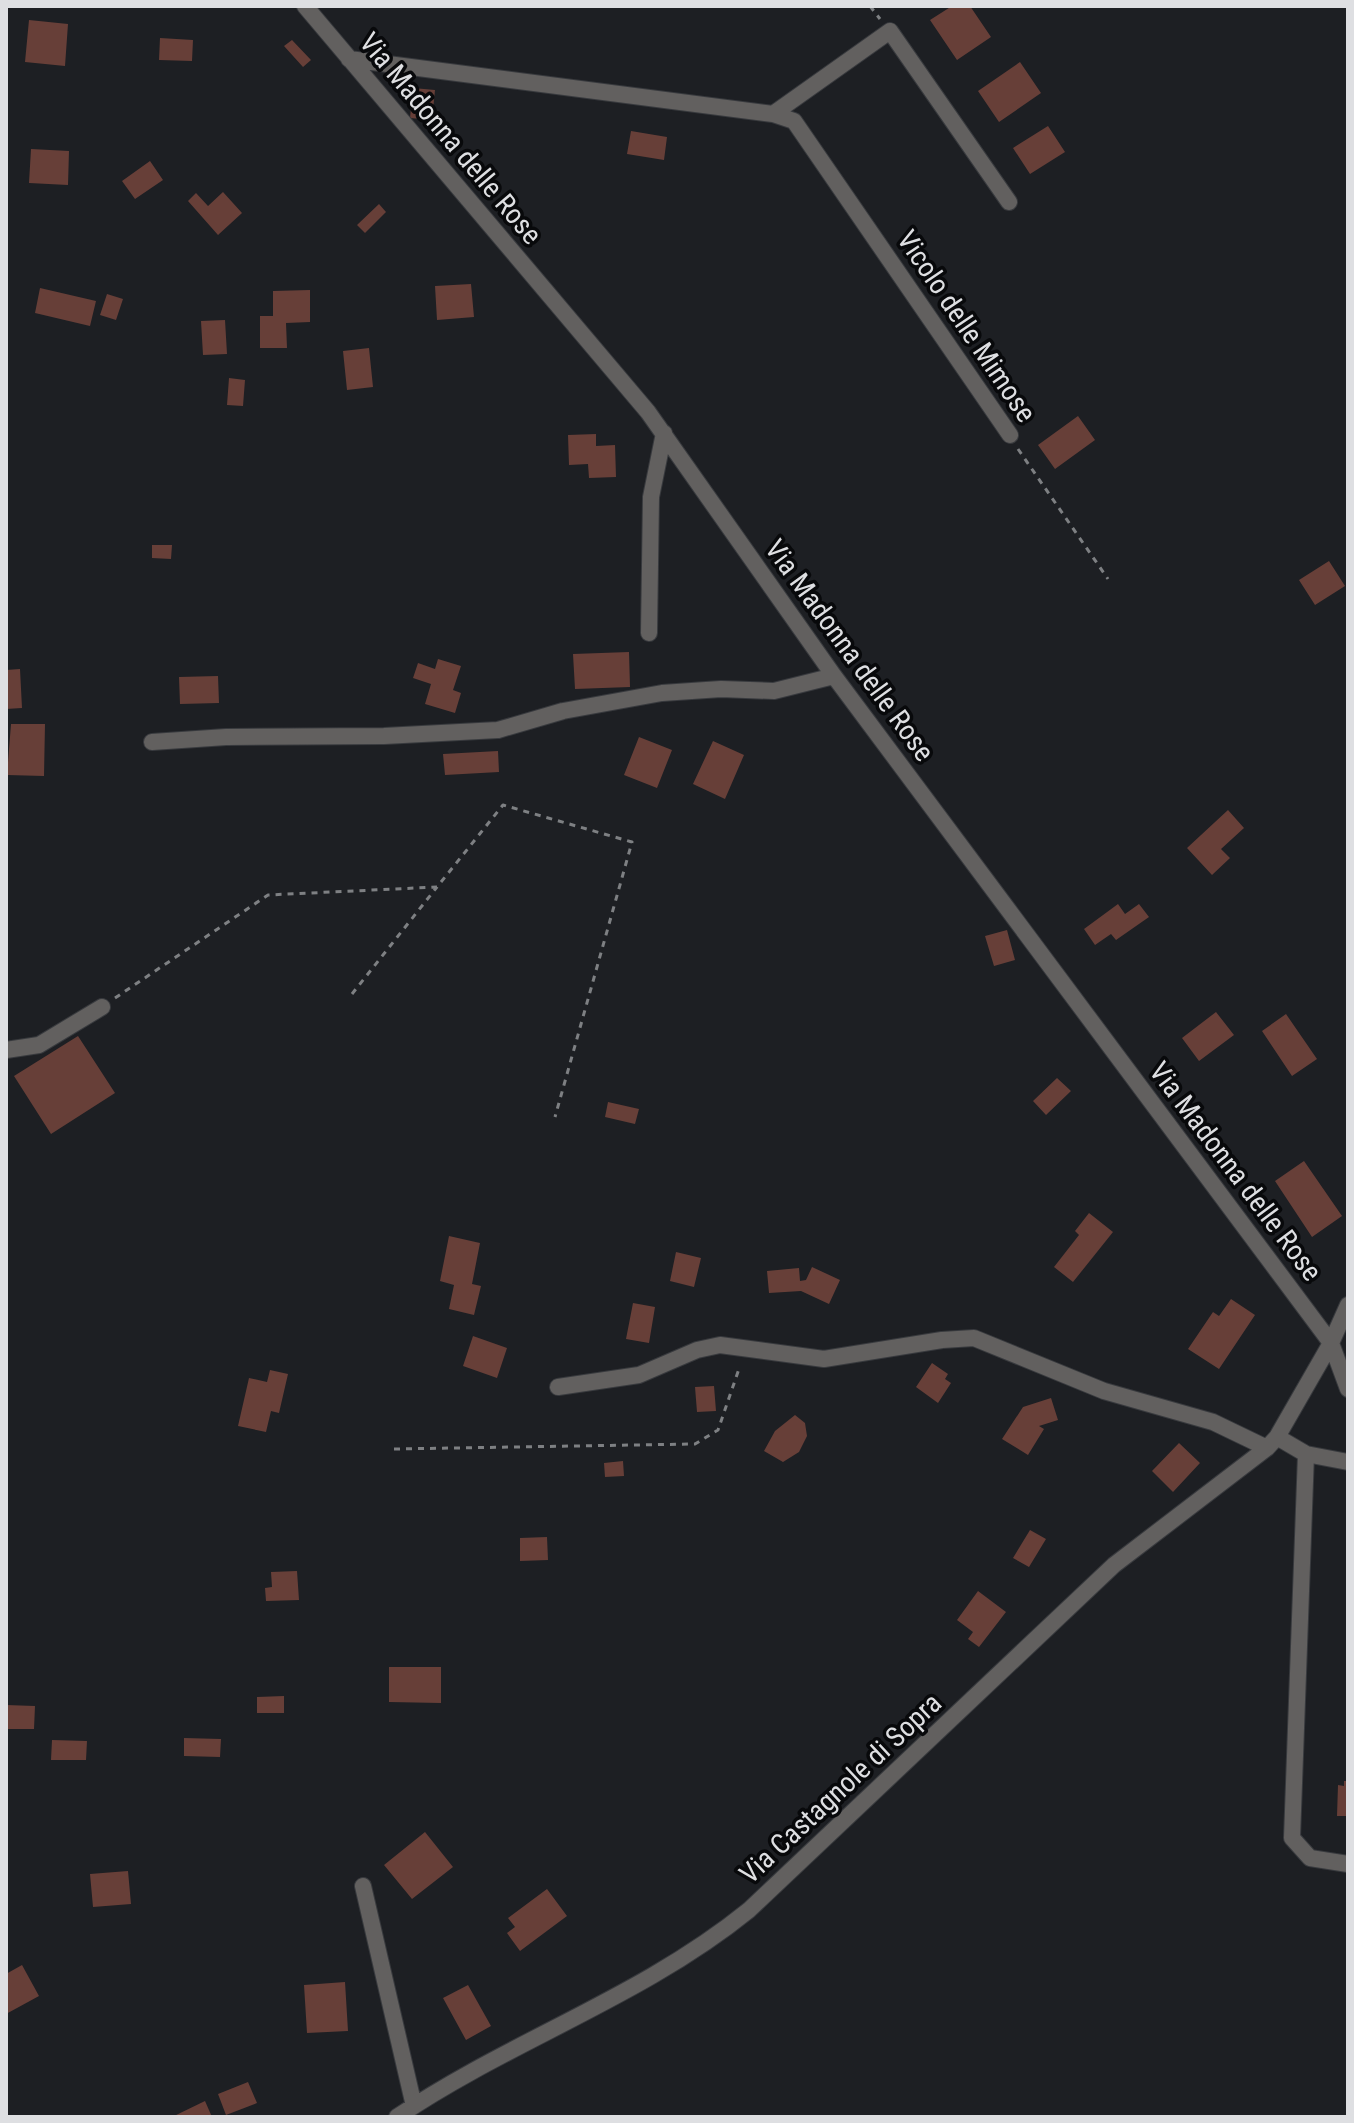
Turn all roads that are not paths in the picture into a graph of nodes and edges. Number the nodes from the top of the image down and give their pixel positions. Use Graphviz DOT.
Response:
graph roads {
  1 [pos="305,6"];
  2 [pos="349,59"];
  3 [pos="773,114"];
  4 [pos="1009,202"];
  5 [pos="664,433"];
  6 [pos="1010,435"];
  7 [pos="649,633"];
  8 [pos="834,676"];
  9 [pos="152,742"];
  10 [pos="102,1007"];
  11 [pos="6,1050"];
  12 [pos="1348,1305"];
  13 [pos="1331,1343"];
  14 [pos="558,1387"];
  15 [pos="1348,1389"];
  16 [pos="1272,1442"];
  17 [pos="1306,1454"];
  18 [pos="1348,1462"];
  19 [pos="1348,1864"];
  20 [pos="363,1886"];
  21 [pos="414,2106"];
  22 [pos="397,2117"];
  1 -- 2 [label="street, Via Madonna delle Rose"];
  2 -- 3 [label="street, Vicolo delle Mimose"];
  2 -- 5 [label="street, Via Madonna delle Rose"];
  3 -- 4 [label="street"];
  3 -- 6 [label="street, Vicolo delle Mimose"];
  5 -- 7 [label="street"];
  5 -- 8 [label="street, Via Madonna delle Rose"];
  8 -- 9 [label="street"];
  8 -- 13 [label="street, Via Madonna delle Rose"];
  10 -- 11 [label="street"];
  12 -- 13 [label="street"];
  13 -- 15 [label="street, Via Madonna delle Rose"];
  13 -- 16 [label="street"];
  14 -- 16 [label="street"];
  16 -- 17 [label="street"];
  16 -- 21 [label="street, Via Castagnole di Sopra"];
  17 -- 18 [label="street"];
  17 -- 19 [label="street"];
  20 -- 21 [label="street"];
  21 -- 22 [label="street, Via Castagnole di Sopra"];
}
